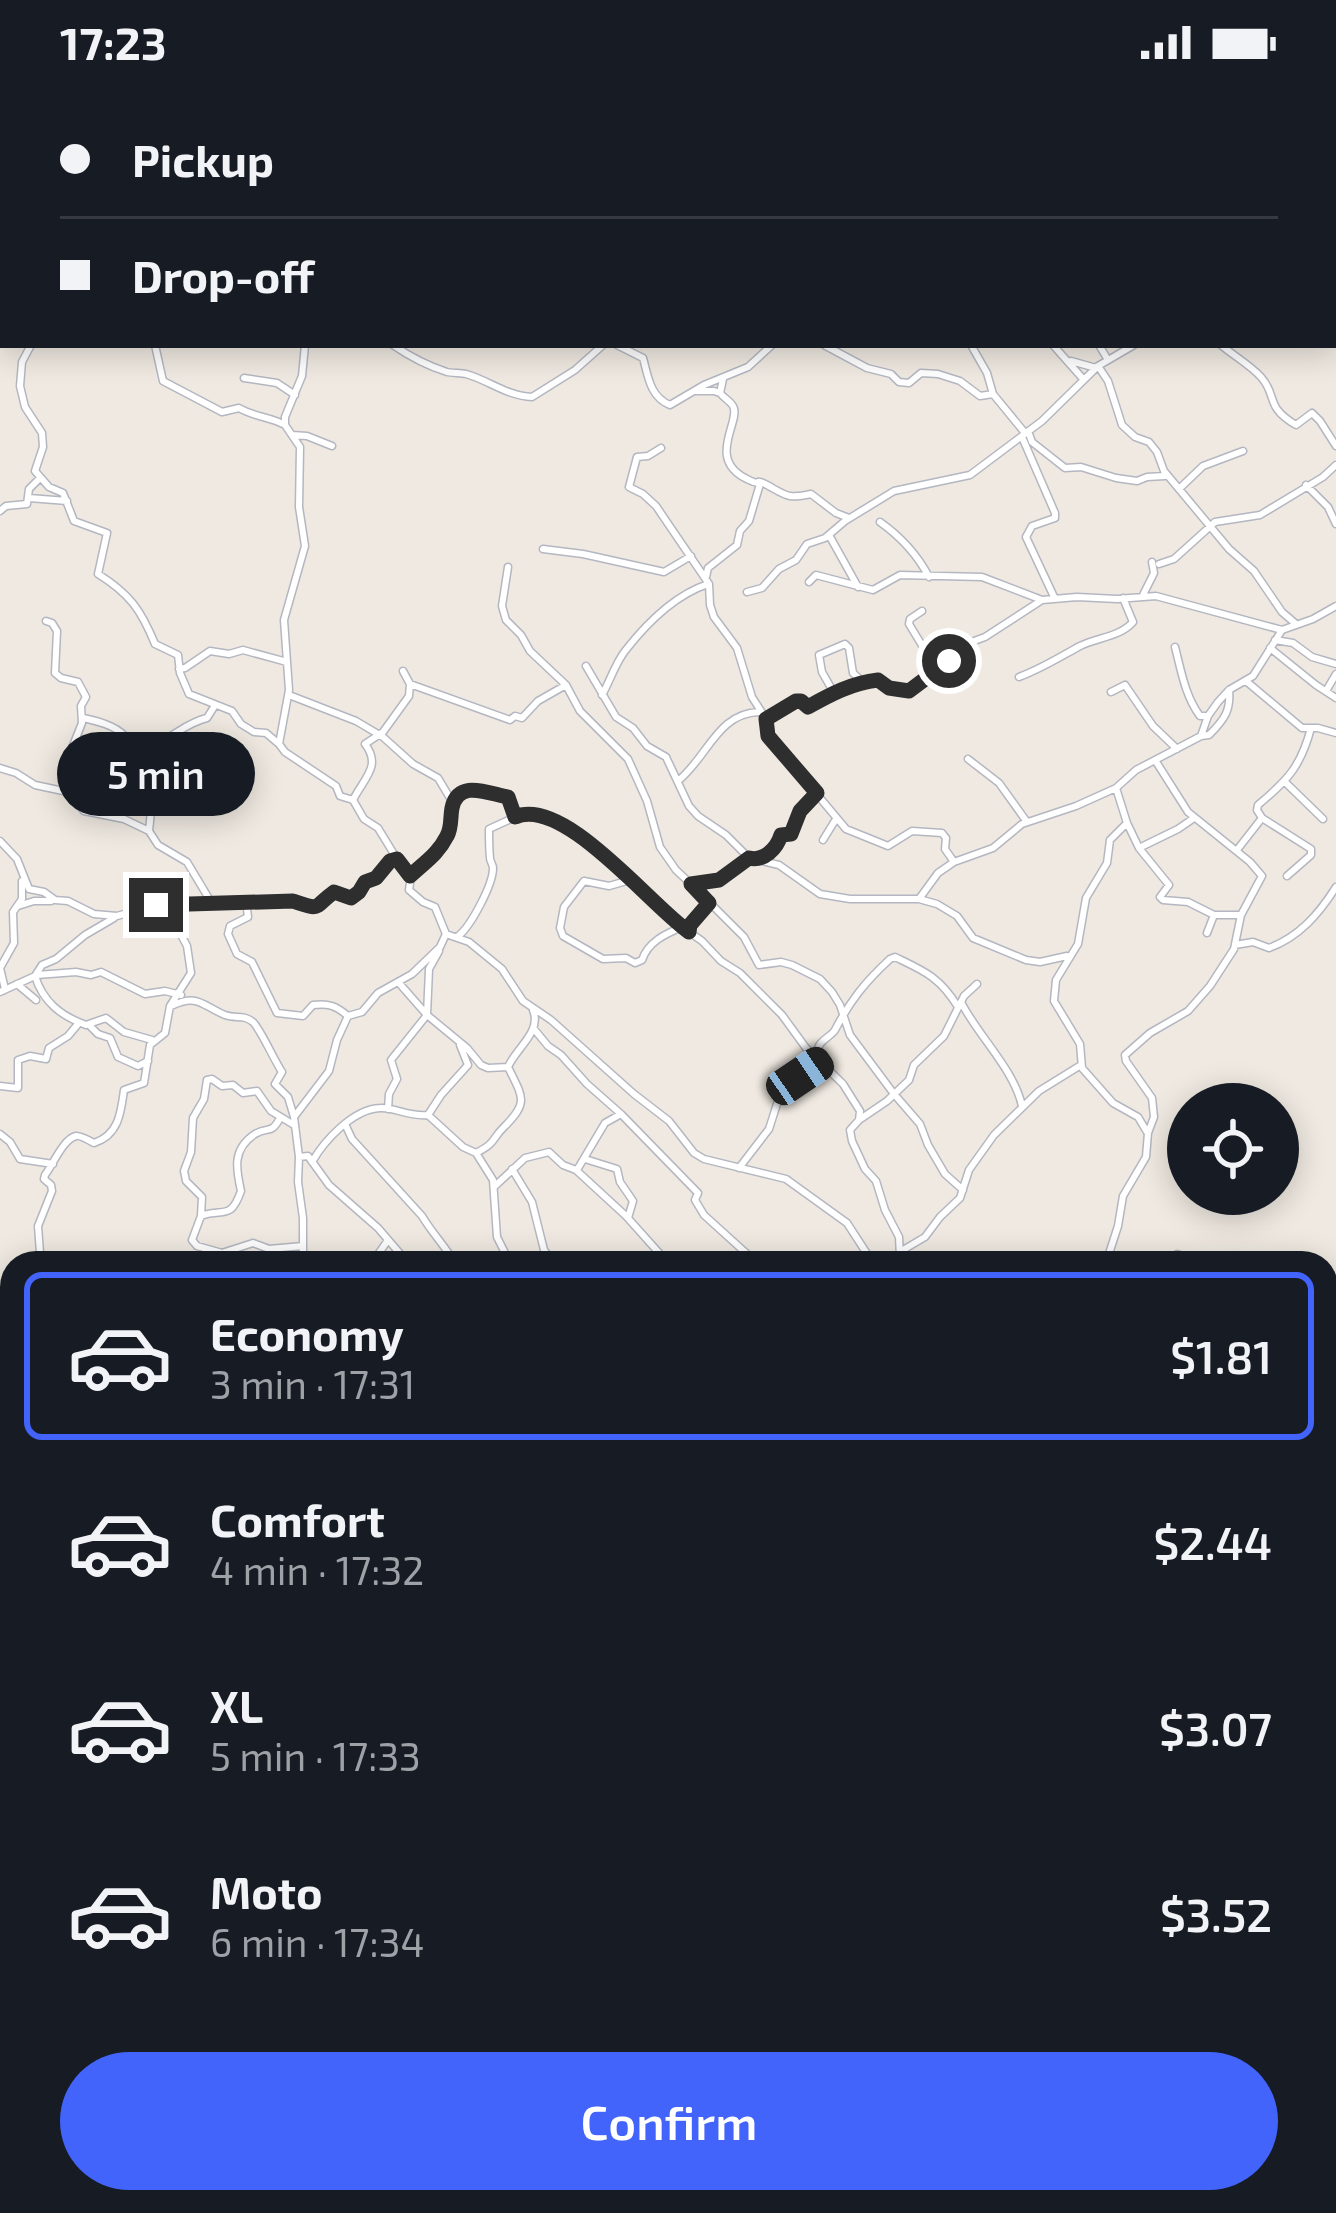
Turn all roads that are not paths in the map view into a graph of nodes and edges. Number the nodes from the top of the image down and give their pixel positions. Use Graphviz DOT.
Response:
graph roads {
  1 [pos="29,348"];
  2 [pos="155,348"];
  3 [pos="305,348"];
  4 [pos="398,348"];
  5 [pos="601,348"];
  6 [pos="624,348"];
  7 [pos="639,348"];
  8 [pos="769,348"];
  9 [pos="830,348"];
  10 [pos="973,348"];
  11 [pos="1056,348"];
  12 [pos="1101,348"];
  13 [pos="1129,348"];
  14 [pos="1225,348"];
  15 [pos="641,356"];
  16 [pos="1069,360"];
  17 [pos="1108,360"];
  18 [pos="1097,367"];
  19 [pos="244,378"];
  20 [pos="723,379"];
  21 [pos="1084,380"];
  22 [pos="694,391"];
  23 [pos="295,394"];
  24 [pos="720,394"];
  25 [pos="993,394"];
  26 [pos="285,425"];
  27 [pos="1024,434"];
  28 [pos="292,435"];
  29 [pos="332,446"];
  30 [pos="1336,446"];
  31 [pos="661,448"];
  32 [pos="1243,451"];
  33 [pos="1336,465"];
  34 [pos="1169,477"];
  35 [pos="40,478"];
  36 [pos="760,483"];
  37 [pos="1306,485"];
  38 [pos="1179,489"];
  39 [pos="28,498"];
  40 [pos="67,501"];
  41 [pos="0,511"];
  42 [pos="849,518"];
  43 [pos="880,522"];
  44 [pos="1210,524"];
  45 [pos="1336,524"];
  46 [pos="829,535"];
  47 [pos="543,549"];
  48 [pos="691,556"];
  49 [pos="508,566"];
  50 [pos="929,577"];
  51 [pos="708,582"];
  52 [pos="809,582"];
  53 [pos="859,587"];
  54 [pos="747,592"];
  55 [pos="1143,595"];
  56 [pos="1123,598"];
  57 [pos="1055,599"];
  58 [pos="1042,600"];
  59 [pos="1336,606"];
  60 [pos="922,611"];
  61 [pos="46,621"];
  62 [pos="1297,624"];
  63 [pos="1282,630"];
  64 [pos="1273,644"];
  65 [pos="1175,647"];
  66 [pos="287,662"];
  67 [pos="1336,664"];
  68 [pos="586,666"];
  69 [pos="179,669"];
  70 [pos="937,670"];
  71 [pos="403,671"];
  72 [pos="1336,674"];
  73 [pos="1018,676"];
  74 [pos="1246,681"];
  75 [pos="863,682"];
  76 [pos="410,684"];
  77 [pos="566,685"];
  78 [pos="1228,690"];
  79 [pos="1326,691"];
  80 [pos="1111,692"];
  81 [pos="833,693"];
  82 [pos="289,694"];
  83 [pos="602,695"];
  84 [pos="1336,698"];
  85 [pos="214,706"];
  86 [pos="763,715"];
  87 [pos="1208,716"];
  88 [pos="82,718"];
  89 [pos="1311,728"];
  90 [pos="1336,732"];
  91 [pos="379,735"];
  92 [pos="1201,736"];
  93 [pos="279,744"];
  94 [pos="1177,749"];
  95 [pos="968,759"];
  96 [pos="1155,760"];
  97 [pos="146,762"];
  98 [pos="0,768"];
  99 [pos="679,780"];
  100 [pos="1285,782"];
  101 [pos="1115,788"];
  102 [pos="67,792"];
  103 [pos="817,793"];
  104 [pos="353,800"];
  105 [pos="453,803"];
  106 [pos="515,817"];
  107 [pos="1194,818"];
  108 [pos="1262,818"];
  109 [pos="836,819"];
  110 [pos="1322,819"];
  111 [pos="1027,822"];
  112 [pos="1127,823"];
  113 [pos="149,832"];
  114 [pos="823,840"];
  115 [pos="0,841"];
  116 [pos="1139,848"];
  117 [pos="1236,852"];
  118 [pos="397,859"];
  119 [pos="753,859"];
  120 [pos="954,862"];
  121 [pos="410,876"];
  122 [pos="1287,876"];
  123 [pos="22,877"];
  124 [pos="629,880"];
  125 [pos="691,884"];
  126 [pos="1336,886"];
  127 [pos="920,899"];
  128 [pos="55,900"];
  129 [pos="246,901"];
  130 [pos="211,902"];
  131 [pos="709,903"];
  132 [pos="181,906"];
  133 [pos="17,907"];
  134 [pos="1214,915"];
  135 [pos="1241,915"];
  136 [pos="116,916"];
  137 [pos="685,929"];
  138 [pos="1207,933"];
  139 [pos="446,934"];
  140 [pos="457,937"];
  141 [pos="1235,945"];
  142 [pos="440,947"];
  143 [pos="1070,955"];
  144 [pos="36,976"];
  145 [pos="399,983"];
  146 [pos="17,984"];
  147 [pos="977,984"];
  148 [pos="3,991"];
  149 [pos="177,994"];
  150 [pos="190,999"];
  151 [pos="36,1000"];
  152 [pos="960,1004"];
  153 [pos="170,1006"];
  154 [pos="532,1008"];
  155 [pos="428,1015"];
  156 [pos="348,1016"];
  157 [pos="843,1016"];
  158 [pos="85,1024"];
  159 [pos="534,1029"];
  160 [pos="454,1036"];
  161 [pos="156,1040"];
  162 [pos="148,1060"];
  163 [pos="820,1062"];
  164 [pos="1081,1065"];
  165 [pos="508,1067"];
  166 [pos="0,1086"];
  167 [pos="894,1094"];
  168 [pos="1022,1106"];
  169 [pos="388,1109"];
  170 [pos="428,1114"];
  171 [pos="621,1114"];
  172 [pos="280,1118"];
  173 [pos="859,1120"];
  174 [pos="294,1121"];
  175 [pos="345,1124"];
  176 [pos="1148,1133"];
  177 [pos="0,1134"];
  178 [pos="476,1153"];
  179 [pos="299,1156"];
  180 [pos="585,1159"];
  181 [pos="312,1162"];
  182 [pos="53,1164"];
  183 [pos="512,1168"];
  184 [pos="739,1168"];
  185 [pos="576,1170"];
  186 [pos="495,1186"];
  187 [pos="963,1190"];
  188 [pos="202,1216"];
  189 [pos="628,1218"];
  190 [pos="388,1240"];
  191 [pos="303,1246"];
  192 [pos="40,1251"];
  193 [pos="215,1251"];
  194 [pos="229,1251"];
  195 [pos="303,1251"];
  196 [pos="380,1251"];
  197 [pos="398,1251"];
  198 [pos="449,1251"];
  199 [pos="504,1251"];
  200 [pos="545,1251"];
  201 [pos="657,1251"];
  202 [pos="744,1251"];
  203 [pos="865,1251"];
  204 [pos="900,1251"];
  205 [pos="903,1251"];
  206 [pos="1110,1251"];
  1 -- 35 [label="street"];
  2 -- 26 [label="street"];
  3 -- 23 [label="street"];
  4 -- 5 [label="street"];
  6 -- 15 [label="street"];
  7 -- 15 [label="street"];
  8 -- 20 [label="street"];
  9 -- 25 [label="street"];
  10 -- 25 [label="street"];
  11 -- 16 [label="street"];
  12 -- 17 [label="street"];
  13 -- 17 [label="street"];
  14 -- 30 [label="street"];
  15 -- 22 [label="street"];
  16 -- 18 [label="street"];
  16 -- 21 [label="street"];
  17 -- 18 [label="street"];
  18 -- 21 [label="street"];
  18 -- 34 [label="street"];
  19 -- 23 [label="street"];
  20 -- 22 [label="street"];
  20 -- 24 [label="street"];
  21 -- 27 [label="street"];
  22 -- 24 [label="street"];
  23 -- 26 [label="street"];
  24 -- 36 [label="street"];
  25 -- 27 [label="street"];
  26 -- 28 [label="street"];
  27 -- 34 [label="street"];
  27 -- 42 [label="street"];
  27 -- 57 [label="street"];
  28 -- 29 [label="street"];
  28 -- 66 [label="street"];
  31 -- 48 [label="street"];
  32 -- 38 [label="street"];
  33 -- 37 [label="street"];
  34 -- 38 [label="street"];
  35 -- 39 [label="street"];
  35 -- 40 [label="street"];
  36 -- 42 [label="street"];
  36 -- 51 [label="street"];
  37 -- 44 [label="street"];
  37 -- 45 [label="street"];
  38 -- 44 [label="street"];
  39 -- 40 [label="street"];
  39 -- 41 [label="street"];
  40 -- 69 [label="street"];
  42 -- 46 [label="street"];
  43 -- 50 [label="street"];
  44 -- 55 [label="street"];
  44 -- 62 [label="street"];
  46 -- 53 [label="street"];
  46 -- 54 [label="street"];
  47 -- 48 [label="street"];
  48 -- 51 [label="street"];
  49 -- 77 [label="street"];
  50 -- 53 [label="street"];
  50 -- 58 [label="street"];
  51 -- 83 [label="street"];
  51 -- 86 [label="street"];
  52 -- 53 [label="street"];
  55 -- 56 [label="street"];
  55 -- 63 [label="street"];
  56 -- 57 [label="street"];
  56 -- 73 [label="street"];
  57 -- 58 [label="street"];
  58 -- 70 [label="street"];
  59 -- 62 [label="street"];
  60 -- 70 [label="street"];
  61 -- 88 [label="street"];
  62 -- 63 [label="street"];
  63 -- 64 [label="street"];
  64 -- 67 [label="street"];
  64 -- 74 [label="street"];
  64 -- 79 [label="street"];
  65 -- 87 [label="street"];
  66 -- 69 [label="street"];
  66 -- 82 [label="street"];
  68 -- 83 [label="street"];
  69 -- 85 [label="street"];
  70 -- 75 [label="street"];
  71 -- 76 [label="street"];
  72 -- 79 [label="street"];
  74 -- 78 [label="street"];
  74 -- 89 [label="street"];
  75 -- 81 [label="street"];
  75 -- 81 [label="street"];
  76 -- 77 [label="street"];
  76 -- 91 [label="street"];
  77 -- 125 [label="street"];
  78 -- 87 [label="street"];
  78 -- 92 [label="street"];
  79 -- 84 [label="street"];
  80 -- 94 [label="street"];
  81 -- 86 [label="street"];
  82 -- 91 [label="street"];
  82 -- 93 [label="street"];
  83 -- 99 [label="street"];
  85 -- 93 [label="street"];
  85 -- 97 [label="street"];
  86 -- 99 [label="street"];
  86 -- 103 [label="street"];
  87 -- 92 [label="street"];
  88 -- 97 [label="street"];
  88 -- 102 [label="street"];
  89 -- 90 [label="street"];
  89 -- 100 [label="street"];
  91 -- 104 [label="street"];
  91 -- 105 [label="street"];
  92 -- 94 [label="street"];
  93 -- 104 [label="street"];
  94 -- 96 [label="street"];
  95 -- 111 [label="street"];
  96 -- 101 [label="street"];
  96 -- 107 [label="street"];
  97 -- 113 [label="street"];
  98 -- 102 [label="street"];
  99 -- 119 [label="street"];
  100 -- 108 [label="street"];
  100 -- 110 [label="street"];
  101 -- 111 [label="street"];
  101 -- 112 [label="street"];
  102 -- 113 [label="street"];
  103 -- 109 [label="street"];
  103 -- 119 [label="street"];
  104 -- 118 [label="street"];
  105 -- 106 [label="street"];
  105 -- 121 [label="street"];
  106 -- 124 [label="street"];
  106 -- 140 [label="street"];
  107 -- 116 [label="street"];
  107 -- 117 [label="street"];
  108 -- 117 [label="street"];
  108 -- 122 [label="street"];
  109 -- 114 [label="street"];
  109 -- 120 [label="street"];
  111 -- 120 [label="street"];
  112 -- 116 [label="street"];
  112 -- 143 [label="street"];
  113 -- 130 [label="street"];
  115 -- 123 [label="street"];
  116 -- 134 [label="street"];
  117 -- 135 [label="street"];
  118 -- 121 [label="street"];
  118 -- 129 [label="street"];
  119 -- 125 [label="street"];
  119 -- 127 [label="street"];
  120 -- 127 [label="street"];
  121 -- 139 [label="street"];
  123 -- 128 [label="street"];
  123 -- 133 [label="street"];
  124 -- 137 [label="street"];
  124 -- 137 [label="street"];
  125 -- 131 [label="street"];
  126 -- 141 [label="street"];
  127 -- 143 [label="street"];
  128 -- 133 [label="street"];
  128 -- 136 [label="street"];
  129 -- 130 [label="street"];
  129 -- 156 [label="street"];
  130 -- 132 [label="street"];
  131 -- 137 [label="street"];
  131 -- 157 [label="street"];
  132 -- 136 [label="street"];
  132 -- 149 [label="street"];
  133 -- 148 [label="street"];
  134 -- 135 [label="street"];
  134 -- 138 [label="street"];
  135 -- 141 [label="street"];
  136 -- 144 [label="street"];
  137 -- 163 [label="street"];
  139 -- 140 [label="street"];
  139 -- 142 [label="street"];
  140 -- 154 [label="street"];
  141 -- 176 [label="street"];
  142 -- 145 [label="street"];
  142 -- 155 [label="street"];
  143 -- 164 [label="street"];
  144 -- 146 [label="street"];
  144 -- 149 [label="street"];
  144 -- 158 [label="street"];
  145 -- 155 [label="street"];
  145 -- 156 [label="street"];
  146 -- 148 [label="street"];
  146 -- 151 [label="street"];
  147 -- 152 [label="street"];
  149 -- 150 [label="street"];
  149 -- 153 [label="street"];
  150 -- 153 [label="street"];
  150 -- 174 [label="street"];
  152 -- 157 [label="street"];
  152 -- 167 [label="street"];
  152 -- 168 [label="street"];
  153 -- 161 [label="street"];
  154 -- 159 [label="street"];
  154 -- 184 [label="street"];
  155 -- 160 [label="street"];
  155 -- 169 [label="street"];
  156 -- 174 [label="street"];
  157 -- 163 [label="street"];
  157 -- 167 [label="street"];
  158 -- 161 [label="street"];
  158 -- 162 [label="street"];
  158 -- 166 [label="street"];
  159 -- 165 [label="street"];
  159 -- 171 [label="street"];
  160 -- 165 [label="street"];
  160 -- 170 [label="street"];
  161 -- 162 [label="street"];
  162 -- 182 [label="street"];
  163 -- 173 [label="street"];
  163 -- 184 [label="street"];
  164 -- 168 [label="street"];
  164 -- 176 [label="street"];
  165 -- 178 [label="street"];
  167 -- 173 [label="street"];
  167 -- 187 [label="street"];
  168 -- 187 [label="street"];
  169 -- 170 [label="street"];
  169 -- 175 [label="street"];
  170 -- 178 [label="street"];
  171 -- 180 [label="street"];
  171 -- 202 [label="street"];
  172 -- 174 [label="street"];
  172 -- 188 [label="street"];
  172 -- 188 [label="street"];
  173 -- 204 [label="street"];
  174 -- 179 [label="street"];
  175 -- 181 [label="street"];
  175 -- 198 [label="street"];
  176 -- 206 [label="street"];
  177 -- 182 [label="street"];
  178 -- 186 [label="street"];
  179 -- 181 [label="street"];
  179 -- 191 [label="street"];
  180 -- 185 [label="street"];
  180 -- 189 [label="street"];
  181 -- 190 [label="street"];
  182 -- 192 [label="street"];
  183 -- 185 [label="street"];
  183 -- 186 [label="street"];
  183 -- 200 [label="street"];
  184 -- 203 [label="street"];
  185 -- 189 [label="street"];
  186 -- 199 [label="street"];
  187 -- 205 [label="street"];
  188 -- 193 [label="street"];
  189 -- 201 [label="street"];
  190 -- 196 [label="street"];
  190 -- 197 [label="street"];
  191 -- 194 [label="street"];
  191 -- 195 [label="street"];
}
